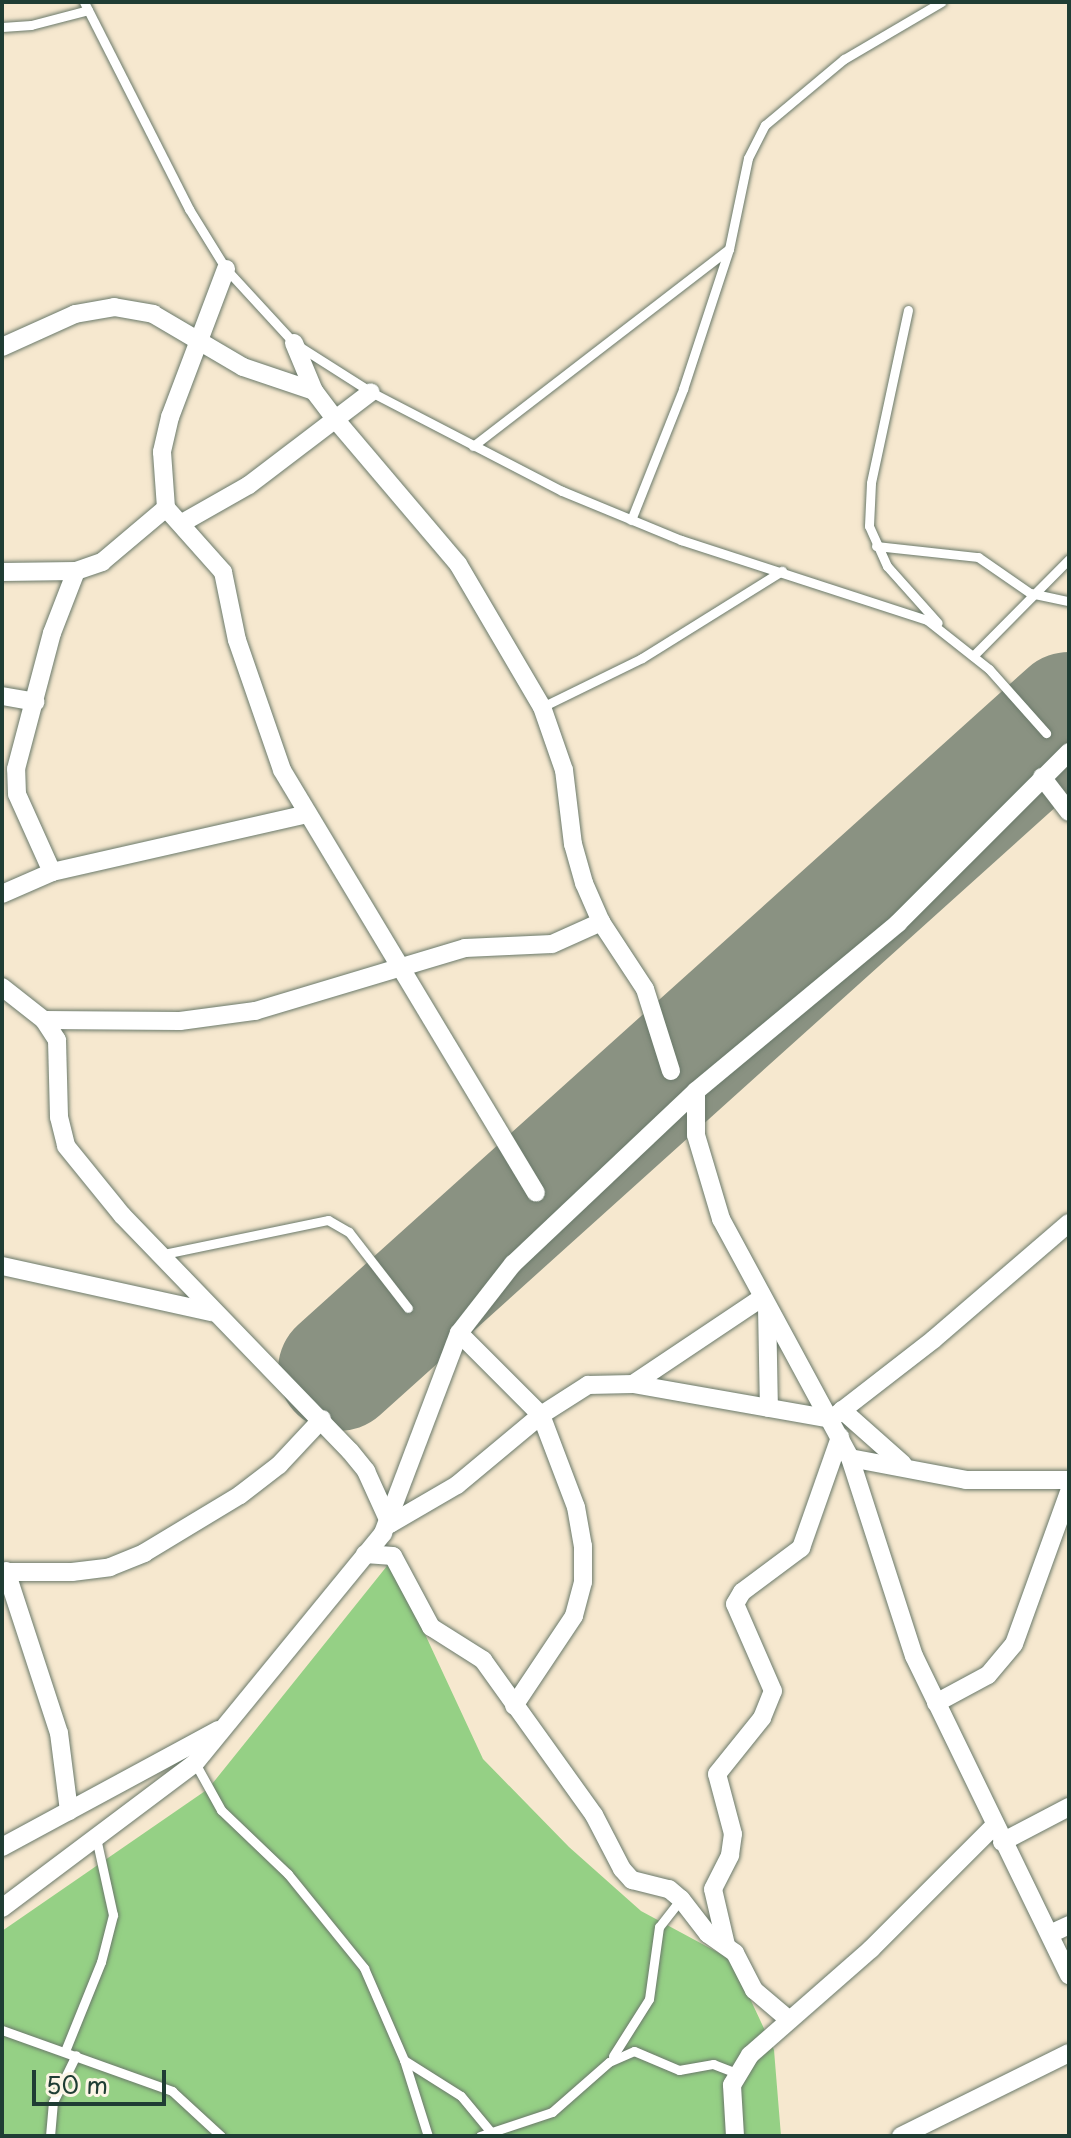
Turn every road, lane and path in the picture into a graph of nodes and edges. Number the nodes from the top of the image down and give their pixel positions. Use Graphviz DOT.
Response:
graph roads {
  1 [pos="941,2"];
  2 [pos="86,6"];
  3 [pos="2,27"];
  4 [pos="729,249"];
  5 [pos="226,269"];
  6 [pos="908,310"];
  7 [pos="200,339"];
  8 [pos="294,343"];
  9 [pos="2,347"];
  10 [pos="314,391"];
  11 [pos="371,392"];
  12 [pos="335,419"];
  13 [pos="473,446"];
  14 [pos="166,508"];
  15 [pos="631,520"];
  16 [pos="182,523"];
  17 [pos="876,546"];
  18 [pos="1069,559"];
  19 [pos="76,571"];
  20 [pos="782,571"];
  21 [pos="2,572"];
  22 [pos="1030,593"];
  23 [pos="1069,601"];
  24 [pos="949,635"];
  25 [pos="973,656"];
  26 [pos="2,696"];
  27 [pos="35,702"];
  28 [pos="542,707"];
  29 [pos="1046,733"];
  30 [pos="1069,752"];
  31 [pos="1042,777"];
  32 [pos="1069,812"];
  33 [pos="307,814"];
  34 [pos="52,872"];
  35 [pos="2,894"];
  36 [pos="601,922"];
  37 [pos="401,967"];
  38 [pos="2,987"];
  39 [pos="44,1020"];
  40 [pos="671,1071"];
  41 [pos="696,1091"];
  42 [pos="536,1193"];
  43 [pos="1069,1223"];
  44 [pos="159,1255"];
  45 [pos="2,1266"];
  46 [pos="766,1300"];
  47 [pos="408,1308"];
  48 [pos="212,1312"];
  49 [pos="459,1333"];
  50 [pos="633,1384"];
  51 [pos="769,1408"];
  52 [pos="836,1414"];
  53 [pos="541,1415"];
  54 [pos="322,1419"];
  55 [pos="840,1437"];
  56 [pos="850,1458"];
  57 [pos="903,1464"];
  58 [pos="1069,1480"];
  59 [pos="1069,1492"];
  60 [pos="387,1529"];
  61 [pos="365,1554"];
  62 [pos="393,1556"];
  63 [pos="4,1571"];
  64 [pos="936,1703"];
  65 [pos="514,1706"];
  66 [pos="225,1727"];
  67 [pos="195,1763"];
  68 [pos="1069,1807"];
  69 [pos="69,1811"];
  70 [pos="998,1834"];
  71 [pos="97,1842"];
  72 [pos="2,1847"];
  73 [pos="681,1899"];
  74 [pos="2,1908"];
  75 [pos="1069,1925"];
  76 [pos="1050,1934"];
  77 [pos="726,1945"];
  78 [pos="1069,1975"];
  79 [pos="787,2018"];
  80 [pos="2,2030"];
  81 [pos="70,2053"];
  82 [pos="1069,2053"];
  83 [pos="404,2060"];
  84 [pos="609,2062"];
  85 [pos="736,2073"];
  86 [pos="490,2131"];
  87 [pos="50,2136"];
  88 [pos="221,2136"];
  89 [pos="428,2136"];
  90 [pos="480,2136"];
  91 [pos="735,2136"];
  92 [pos="901,2136"];
  1 -- 4 [label="lane"];
  2 -- 3 [label="lane"];
  2 -- 5 [label="lane"];
  4 -- 13 [label="lane"];
  4 -- 15 [label="lane"];
  5 -- 7 [label="street"];
  5 -- 8 [label="lane"];
  6 -- 17 [label="lane"];
  7 -- 9 [label="street"];
  7 -- 10 [label="street"];
  7 -- 14 [label="street"];
  8 -- 10 [label="street"];
  8 -- 11 [label="lane"];
  10 -- 12 [label="street"];
  11 -- 12 [label="street"];
  11 -- 13 [label="lane"];
  12 -- 16 [label="street"];
  12 -- 28 [label="street"];
  13 -- 15 [label="lane"];
  14 -- 16 [label="street"];
  14 -- 19 [label="street"];
  15 -- 20 [label="lane"];
  16 -- 33 [label="street"];
  17 -- 22 [label="lane"];
  17 -- 24 [label="lane"];
  18 -- 22 [label="lane"];
  19 -- 21 [label="street"];
  19 -- 27 [label="street"];
  20 -- 24 [label="lane"];
  20 -- 28 [label="lane"];
  22 -- 23 [label="lane"];
  22 -- 25 [label="lane"];
  24 -- 25 [label="lane"];
  25 -- 29 [label="lane"];
  26 -- 27 [label="street"];
  27 -- 34 [label="street"];
  28 -- 36 [label="street"];
  30 -- 31 [label="street"];
  31 -- 32 [label="street"];
  31 -- 41 [label="street"];
  33 -- 34 [label="street"];
  33 -- 37 [label="street"];
  34 -- 35 [label="street"];
  36 -- 37 [label="street"];
  36 -- 40 [label="street"];
  37 -- 39 [label="street"];
  37 -- 42 [label="street"];
  38 -- 39 [label="street"];
  39 -- 44 [label="street"];
  41 -- 46 [label="street"];
  41 -- 49 [label="street"];
  43 -- 52 [label="street"];
  44 -- 47 [label="lane"];
  44 -- 48 [label="street"];
  45 -- 48 [label="street"];
  46 -- 50 [label="street"];
  46 -- 51 [label="street"];
  46 -- 52 [label="street"];
  48 -- 54 [label="street"];
  49 -- 53 [label="street"];
  49 -- 60 [label="street"];
  50 -- 51 [label="street"];
  50 -- 53 [label="street"];
  51 -- 52 [label="street"];
  52 -- 55 [label="street"];
  52 -- 57 [label="street"];
  53 -- 60 [label="street"];
  53 -- 65 [label="street"];
  54 -- 60 [label="street"];
  54 -- 63 [label="street"];
  55 -- 56 [label="street"];
  55 -- 77 [label="street"];
  56 -- 57 [label="street"];
  56 -- 64 [label="street"];
  57 -- 58 [label="street"];
  59 -- 64 [label="street"];
  60 -- 61 [label="street"];
  60 -- 62 [label="street"];
  61 -- 62 [label="street"];
  61 -- 66 [label="street"];
  62 -- 65 [label="street"];
  63 -- 69 [label="street"];
  64 -- 70 [label="street"];
  65 -- 73 [label="street"];
  66 -- 67 [label="street"];
  66 -- 69 [label="street"];
  67 -- 71 [label="street"];
  67 -- 83 [label="lane"];
  68 -- 70 [label="street"];
  69 -- 72 [label="street"];
  70 -- 76 [label="street"];
  70 -- 79 [label="street"];
  71 -- 74 [label="street"];
  71 -- 81 [label="lane"];
  73 -- 77 [label="street"];
  73 -- 84 [label="lane"];
  75 -- 76 [label="street"];
  76 -- 78 [label="street"];
  77 -- 79 [label="street"];
  79 -- 85 [label="street"];
  80 -- 81 [label="lane"];
  81 -- 87 [label="lane"];
  81 -- 88 [label="lane"];
  82 -- 92 [label="street"];
  83 -- 86 [label="lane"];
  83 -- 89 [label="lane"];
  84 -- 85 [label="lane"];
  84 -- 86 [label="lane"];
  85 -- 91 [label="street"];
  86 -- 90 [label="lane"];
}
